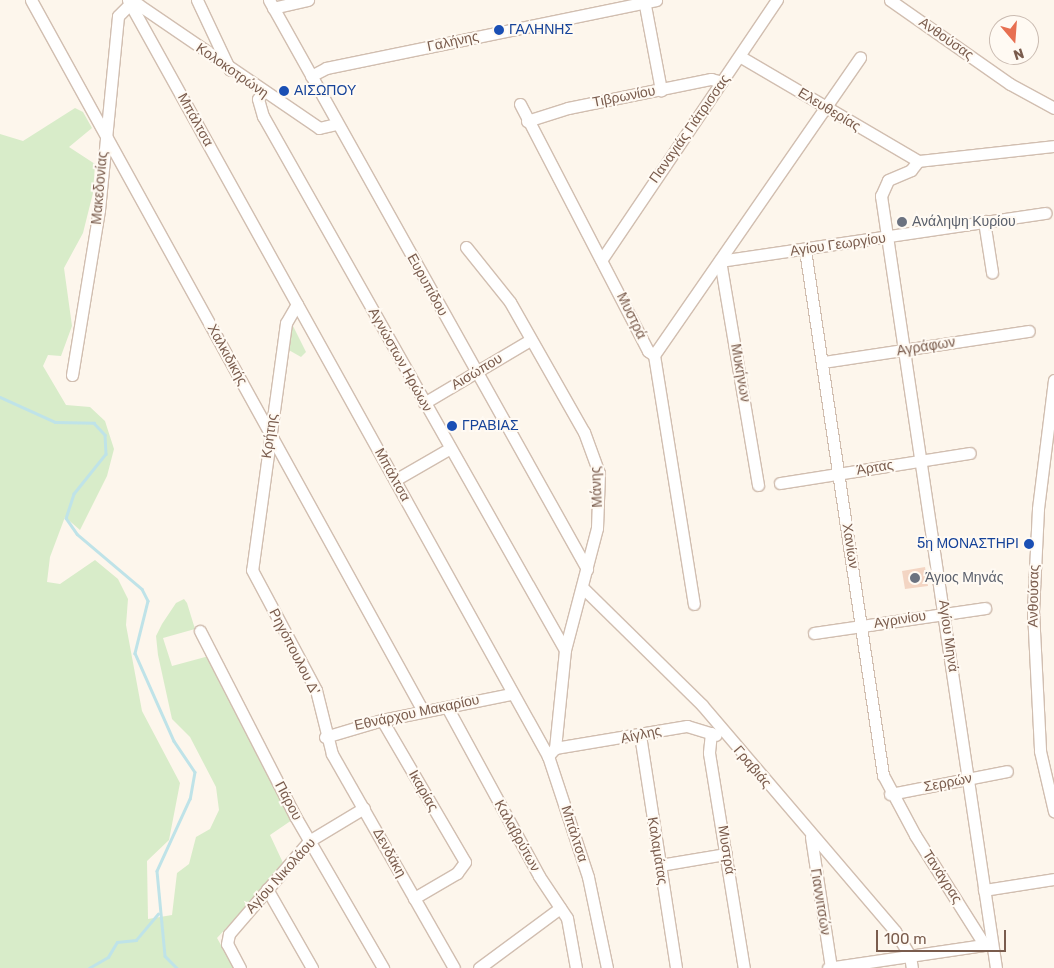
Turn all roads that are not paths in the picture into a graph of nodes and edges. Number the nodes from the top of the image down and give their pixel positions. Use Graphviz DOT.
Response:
graph roads {
  1 [pos="30,0"];
  2 [pos="197,0"];
  3 [pos="308,0"];
  4 [pos="777,0"];
  5 [pos="890,0"];
  6 [pos="648,1"];
  7 [pos="129,2"];
  8 [pos="271,4"];
  9 [pos="740,57"];
  10 [pos="860,57"];
  11 [pos="230,70"];
  12 [pos="311,76"];
  13 [pos="722,82"];
  14 [pos="661,90"];
  15 [pos="262,93"];
  16 [pos="520,104"];
  17 [pos="826,108"];
  18 [pos="1054,108"];
  19 [pos="527,122"];
  20 [pos="336,124"];
  21 [pos="104,138"];
  22 [pos="1054,146"];
  23 [pos="918,161"];
  24 [pos="1045,213"];
  25 [pos="984,222"];
  26 [pos="889,238"];
  27 [pos="466,247"];
  28 [pos="805,250"];
  29 [pos="602,258"];
  30 [pos="720,262"];
  31 [pos="992,272"];
  32 [pos="297,304"];
  33 [pos="1029,331"];
  34 [pos="530,340"];
  35 [pos="904,351"];
  36 [pos="654,355"];
  37 [pos="823,362"];
  38 [pos="476,372"];
  39 [pos="72,375"];
  40 [pos="1054,380"];
  41 [pos="424,404"];
  42 [pos="271,433"];
  43 [pos="450,449"];
  44 [pos="970,453"];
  45 [pos="921,461"];
  46 [pos="838,474"];
  47 [pos="395,480"];
  48 [pos="780,483"];
  49 [pos="758,485"];
  50 [pos="587,569"];
  51 [pos="252,570"];
  52 [pos="583,588"];
  53 [pos="694,604"];
  54 [pos="985,608"];
  55 [pos="945,614"];
  56 [pos="862,626"];
  57 [pos="200,631"];
  58 [pos="814,633"];
  59 [pos="565,650"];
  60 [pos="511,694"];
  61 [pos="447,707"];
  62 [pos="423,711"];
  63 [pos="382,720"];
  64 [pos="711,733"];
  65 [pos="725,734"];
  66 [pos="640,735"];
  67 [pos="325,737"];
  68 [pos="551,752"];
  69 [pos="1007,771"];
  70 [pos="968,779"];
  71 [pos="890,794"];
  72 [pos="364,808"];
  73 [pos="1054,811"];
  74 [pos="915,835"];
  75 [pos="811,837"];
  76 [pos="309,841"];
  77 [pos="726,854"];
  78 [pos="660,865"];
  79 [pos="1054,879"];
  80 [pos="267,889"];
  81 [pos="984,890"];
  82 [pos="414,898"];
  83 [pos="560,908"];
  84 [pos="988,944"];
  85 [pos="910,956"];
  86 [pos="240,968"];
  87 [pos="312,968"];
  88 [pos="382,968"];
  89 [pos="454,968"];
  90 [pos="479,968"];
  91 [pos="576,968"];
  92 [pos="607,968"];
  93 [pos="676,968"];
  94 [pos="744,968"];
  95 [pos="830,968"];
  96 [pos="912,968"];
  97 [pos="996,968"];
  1 -- 21 [label="street, Χαλκιδικής"];
  2 -- 11 [label="street"];
  3 -- 8 [label="street"];
  4 -- 9 [label="street, Παναγιάς Γιάτρισσας"];
  5 -- 18 [label="street, Ανθούσας"];
  6 -- 12 [label="street, Γαλήνης"];
  6 -- 14 [label="street"];
  7 -- 11 [label="street, Κολοκοτρώνη"];
  7 -- 21 [label="street, Μακεδονίας"];
  7 -- 32 [label="street, Μπάλτσα"];
  8 -- 12 [label="street, Ευρυπίδου"];
  9 -- 13 [label="street, Παναγιάς Γιάτρισσας"];
  9 -- 17 [label="street, Ελευθερίας"];
  10 -- 17 [label="street"];
  11 -- 15 [label="street, Κολοκοτρώνη"];
  12 -- 20 [label="street, Ευρυπίδου"];
  13 -- 14 [label="street, Τιβρωνίου"];
  13 -- 29 [label="street, Παναγιάς Γιάτρισσας"];
  14 -- 19 [label="street, Τιβρωνίου"];
  15 -- 20 [label="street, Κολοκοτρώνη"];
  15 -- 41 [label="street, Αγνώστων Ηρώων"];
  16 -- 19 [label="street, Μυστρά"];
  17 -- 23 [label="street, Ελευθερίας"];
  17 -- 30 [label="street"];
  19 -- 29 [label="street, Μυστρά"];
  20 -- 38 [label="street, Ευρυπίδου"];
  21 -- 39 [label="street, Μακεδονίας"];
  21 -- 42 [label="street, Χαλκιδικής"];
  22 -- 23 [label="street"];
  23 -- 26 [label="street, Αγίου Μηνά"];
  24 -- 25 [label="street, Αγίου Γεωργίου"];
  25 -- 26 [label="street, Αγίου Γεωργίου"];
  25 -- 31 [label="street"];
  26 -- 28 [label="street, Αγίου Γεωργίου"];
  26 -- 35 [label="street, Αγίου Μηνά"];
  27 -- 34 [label="street, Μάνης"];
  28 -- 30 [label="street, Αγίου Γεωργίου"];
  28 -- 37 [label="street, Χανίων"];
  29 -- 36 [label="street, Μυστρά"];
  30 -- 36 [label="street"];
  30 -- 49 [label="street, Μυκήνων"];
  32 -- 42 [label="street, Κρήτης"];
  32 -- 47 [label="street, Μπάλτσα"];
  33 -- 35 [label="street, Αγράφων"];
  34 -- 38 [label="street, Αισώπου"];
  34 -- 50 [label="street, Μάνης"];
  35 -- 37 [label="street, Αγράφων"];
  35 -- 45 [label="street, Αγίου Μηνά"];
  36 -- 53 [label="street, Μυστρά"];
  37 -- 46 [label="street, Χανίων"];
  38 -- 41 [label="street, Αισώπου"];
  38 -- 50 [label="street, Ευρυπίδου"];
  40 -- 73 [label="street, Ανθούσας"];
  41 -- 43 [label="street, Αγνώστων Ηρώων"];
  42 -- 51 [label="street, Κρήτης"];
  42 -- 62 [label="street, Χαλκιδικής"];
  43 -- 47 [label="street"];
  43 -- 59 [label="street, Αγνώστων Ηρώων"];
  44 -- 45 [label="street, Άρτας"];
  45 -- 46 [label="street, Άρτας"];
  45 -- 55 [label="street, Αγίου Μηνά"];
  46 -- 48 [label="street, Άρτας"];
  46 -- 56 [label="street, Χανίων"];
  47 -- 60 [label="street, Μπάλτσα"];
  50 -- 52 [label="street, Μάνης"];
  51 -- 67 [label="street, Ρηγόπουλου Δ'"];
  52 -- 59 [label="street, Μάνης"];
  52 -- 65 [label="street, Γραβιάς"];
  54 -- 55 [label="street, Αγρινίου"];
  55 -- 56 [label="street, Αγρινίου"];
  55 -- 70 [label="street, Αγίου Μηνά"];
  56 -- 58 [label="street, Αγρινίου"];
  56 -- 71 [label="street, Χανίων"];
  57 -- 76 [label="street, Πάρου"];
  59 -- 68 [label="street, Μάνης"];
  60 -- 61 [label="street, Εθνάρχου Μακαρίου"];
  60 -- 68 [label="street, Μπάλτσα"];
  61 -- 62 [label="street, Εθνάρχου Μακαρίου"];
  61 -- 83 [label="street, Καλαβρύτων"];
  62 -- 63 [label="street, Εθνάρχου Μακαρίου"];
  63 -- 67 [label="street, Εθνάρχου Μακαρίου"];
  63 -- 82 [label="street, Ικαρίας"];
  64 -- 65 [label="street, Αίγλης"];
  64 -- 66 [label="street, Αίγλης"];
  64 -- 77 [label="street, Μυστρά"];
  65 -- 75 [label="street, Γραβιάς"];
  66 -- 68 [label="street, Αίγλης"];
  66 -- 78 [label="street, Καλαμάτας"];
  67 -- 72 [label="street, Δενδάκη"];
  68 -- 92 [label="street, Μπάλτσα"];
  69 -- 70 [label="street, Σερρών"];
  70 -- 71 [label="street, Σερρών"];
  70 -- 81 [label="street, Αγίου Μηνά"];
  71 -- 74 [label="street, Χανίων"];
  72 -- 76 [label="street, Αγίου Νικολάου"];
  72 -- 82 [label="street, Δενδάκη"];
  74 -- 84 [label="street, Τανάγρας"];
  75 -- 85 [label="street, Γραβιάς"];
  75 -- 95 [label="street, Γιαννιτσών"];
  76 -- 80 [label="street, Αγίου Νικολάου"];
  76 -- 88 [label="street, Πάρου"];
  77 -- 78 [label="street"];
  77 -- 94 [label="street, Μυστρά"];
  78 -- 93 [label="street, Καλαμάτας"];
  79 -- 81 [label="street"];
  80 -- 86 [label="street, Αγίου Νικολάου"];
  80 -- 87 [label="street"];
  81 -- 84 [label="street, Αγίου Μηνά"];
  82 -- 89 [label="street, Δενδάκη"];
  83 -- 90 [label="street"];
  83 -- 91 [label="street, Καλαβρύτων"];
  84 -- 85 [label="street"];
  84 -- 97 [label="street, Αγίου Μηνά"];
  85 -- 95 [label="street"];
  85 -- 96 [label="street"];
}
